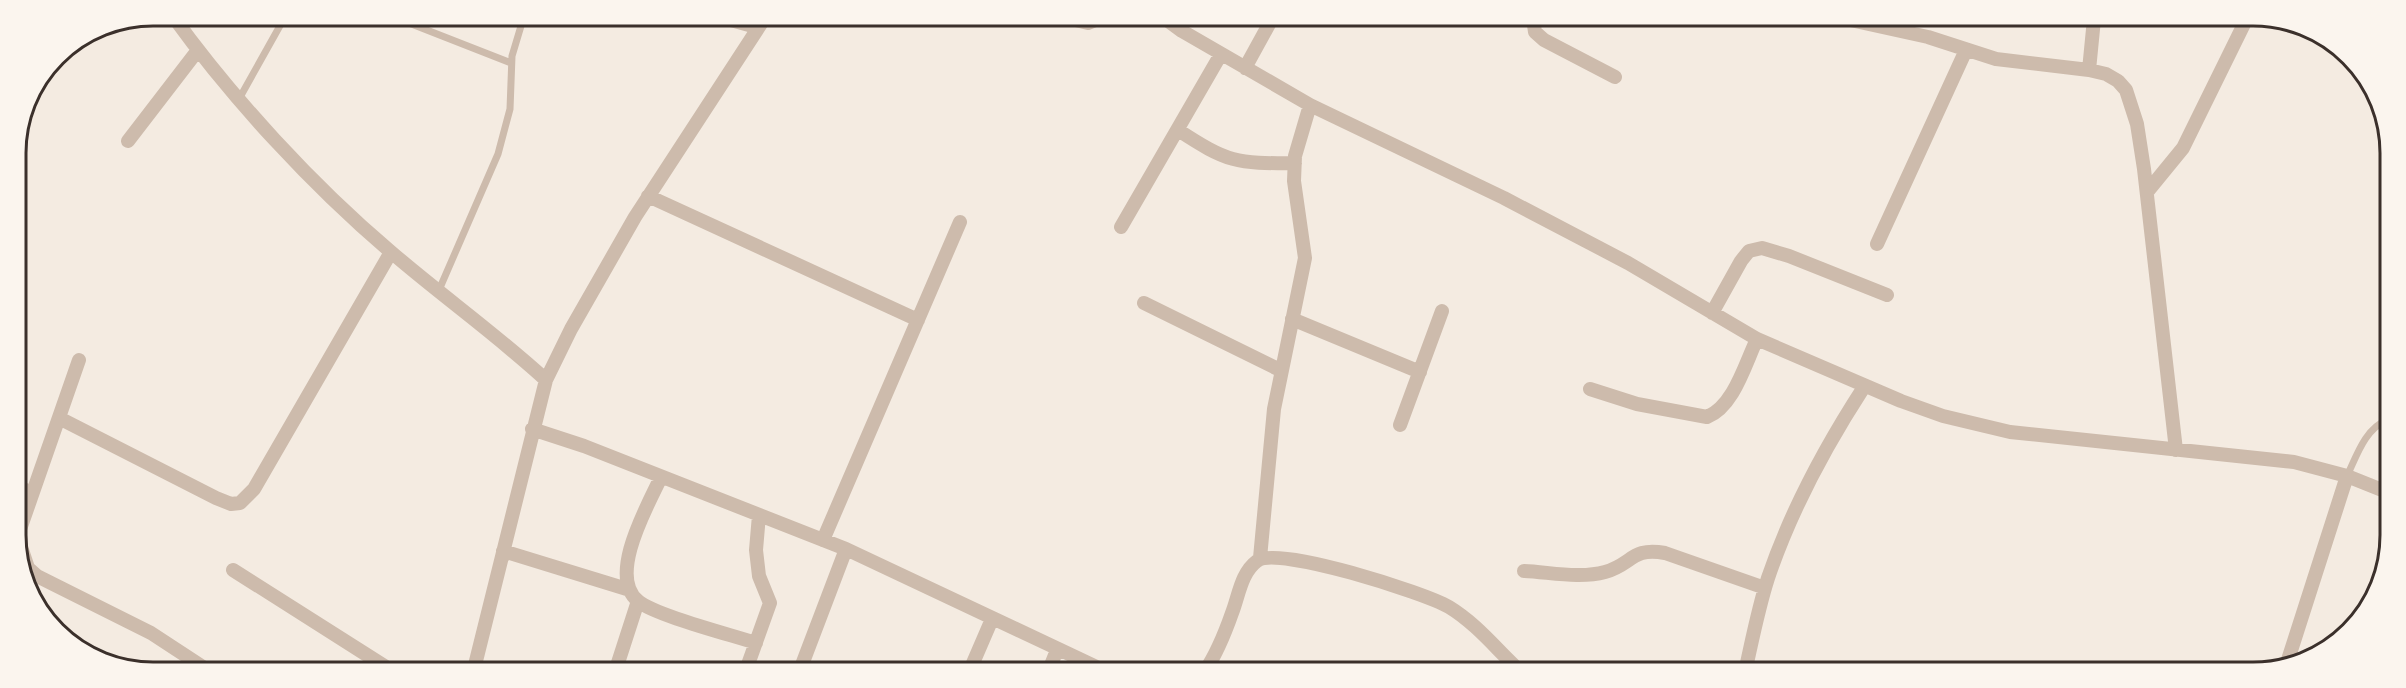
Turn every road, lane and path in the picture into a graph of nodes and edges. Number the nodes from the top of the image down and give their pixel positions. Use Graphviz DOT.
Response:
graph roads {
  1 [pos="180,26"];
  2 [pos="280,26"];
  3 [pos="418,26"];
  4 [pos="521,26"];
  5 [pos="739,26"];
  6 [pos="760,26"];
  7 [pos="1177,26"];
  8 [pos="1268,26"];
  9 [pos="1534,26"];
  10 [pos="1885,26"];
  11 [pos="2093,26"];
  12 [pos="2243,26"];
  13 [pos="757,31"];
  14 [pos="198,50"];
  15 [pos="1966,50"];
  16 [pos="1221,54"];
  17 [pos="511,63"];
  18 [pos="1245,68"];
  19 [pos="2089,70"];
  20 [pos="1615,77"];
  21 [pos="238,99"];
  22 [pos="1310,105"];
  23 [pos="1178,130"];
  24 [pos="128,141"];
  25 [pos="1295,163"];
  26 [pos="2146,192"];
  27 [pos="648,196"];
  28 [pos="960,222"];
  29 [pos="1121,226"];
  30 [pos="1877,244"];
  31 [pos="391,252"];
  32 [pos="439,290"];
  33 [pos="1887,295"];
  34 [pos="1144,303"];
  35 [pos="1442,311"];
  36 [pos="1712,313"];
  37 [pos="1292,319"];
  38 [pos="918,320"];
  39 [pos="1757,339"];
  40 [pos="79,360"];
  41 [pos="1280,370"];
  42 [pos="1420,372"];
  43 [pos="546,380"];
  44 [pos="1864,387"];
  45 [pos="1590,389"];
  46 [pos="59,418"];
  47 [pos="2380,423"];
  48 [pos="1400,425"];
  49 [pos="532,429"];
  50 [pos="2176,450"];
  51 [pos="2347,476"];
  52 [pos="661,477"];
  53 [pos="2380,489"];
  54 [pos="26,490"];
  55 [pos="32,494"];
  56 [pos="26,512"];
  57 [pos="759,515"];
  58 [pos="824,540"];
  59 [pos="846,549"];
  60 [pos="503,551"];
  61 [pos="1260,558"];
  62 [pos="233,570"];
  63 [pos="1524,571"];
  64 [pos="32,575"];
  65 [pos="1766,588"];
  66 [pos="634,596"];
  67 [pos="992,619"];
  68 [pos="756,643"];
  69 [pos="1058,650"];
  70 [pos="2289,657"];
  71 [pos="195,662"];
  72 [pos="377,662"];
  73 [pos="476,662"];
  74 [pos="618,662"];
  75 [pos="749,662"];
  76 [pos="803,662"];
  77 [pos="973,662"];
  78 [pos="1053,662"];
  79 [pos="1085,662"];
  80 [pos="1210,662"];
  81 [pos="1511,662"];
  82 [pos="1748,662"];
  1 -- 14 [label="street"];
  2 -- 21 [label="lane"];
  3 -- 17 [label="lane"];
  4 -- 17 [label="lane"];
  5 -- 13 [label="lane"];
  6 -- 13 [label="street"];
  7 -- 16 [label="street"];
  8 -- 18 [label="street"];
  9 -- 20 [label="street"];
  10 -- 15 [label="street"];
  11 -- 19 [label="street"];
  12 -- 26 [label="street"];
  13 -- 27 [label="street"];
  14 -- 21 [label="street"];
  14 -- 24 [label="street"];
  15 -- 19 [label="street"];
  15 -- 30 [label="street"];
  16 -- 18 [label="street"];
  16 -- 23 [label="street"];
  17 -- 32 [label="lane"];
  18 -- 22 [label="street"];
  19 -- 26 [label="street"];
  21 -- 31 [label="street"];
  22 -- 25 [label="street"];
  22 -- 36 [label="street"];
  23 -- 25 [label="street"];
  23 -- 29 [label="street"];
  25 -- 37 [label="street"];
  26 -- 50 [label="street"];
  27 -- 38 [label="street"];
  27 -- 43 [label="street"];
  28 -- 38 [label="street"];
  31 -- 32 [label="street"];
  31 -- 46 [label="street"];
  32 -- 43 [label="street"];
  33 -- 36 [label="street"];
  34 -- 41 [label="street"];
  35 -- 42 [label="street"];
  36 -- 39 [label="street"];
  37 -- 41 [label="street"];
  37 -- 42 [label="street"];
  38 -- 58 [label="street"];
  39 -- 44 [label="street"];
  39 -- 45 [label="street"];
  40 -- 46 [label="street"];
  41 -- 61 [label="street"];
  42 -- 48 [label="street"];
  43 -- 49 [label="street"];
  44 -- 50 [label="street"];
  44 -- 65 [label="street"];
  46 -- 55 [label="street"];
  47 -- 51 [label="lane"];
  49 -- 52 [label="street"];
  49 -- 60 [label="street"];
  50 -- 51 [label="street"];
  51 -- 53 [label="street"];
  51 -- 70 [label="street"];
  52 -- 57 [label="street"];
  52 -- 66 [label="street"];
  54 -- 55 [label="street"];
  55 -- 56 [label="street"];
  57 -- 58 [label="street"];
  57 -- 68 [label="street"];
  58 -- 59 [label="street"];
  59 -- 67 [label="street"];
  59 -- 76 [label="street"];
  60 -- 66 [label="street"];
  60 -- 73 [label="street"];
  61 -- 80 [label="street"];
  61 -- 81 [label="street"];
  62 -- 72 [label="street"];
  63 -- 65 [label="street"];
  64 -- 71 [label="street"];
  65 -- 82 [label="street"];
  66 -- 68 [label="street"];
  66 -- 74 [label="street"];
  67 -- 69 [label="street"];
  67 -- 77 [label="street"];
  68 -- 75 [label="street"];
  69 -- 78 [label="street"];
  69 -- 79 [label="street"];
}
